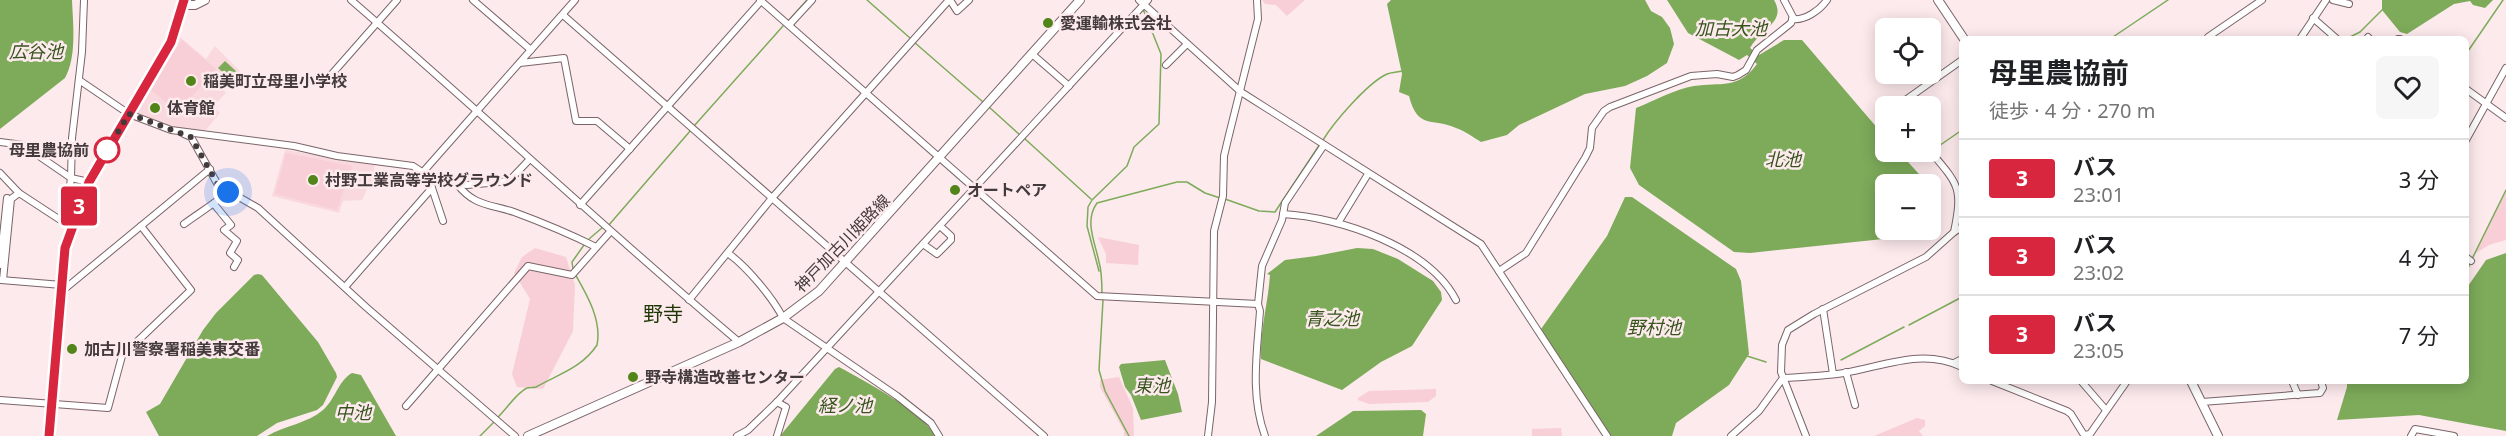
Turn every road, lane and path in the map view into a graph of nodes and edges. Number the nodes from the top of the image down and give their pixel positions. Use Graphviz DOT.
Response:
graph roads {
  1 [pos="84,0"];
  2 [pos="205,0"];
  3 [pos="351,0"];
  4 [pos="397,0"];
  5 [pos="473,0"];
  6 [pos="576,0"];
  7 [pos="760,0"];
  8 [pos="812,0"];
  9 [pos="950,0"];
  10 [pos="969,0"];
  11 [pos="1080,0"];
  12 [pos="1257,0"];
  13 [pos="1784,0"];
  14 [pos="1827,0"];
  15 [pos="1938,0"];
  16 [pos="2262,0"];
  17 [pos="2326,0"];
  18 [pos="2333,0"];
  19 [pos="184,2"];
  20 [pos="1144,2"];
  21 [pos="2349,4"];
  22 [pos="563,15"];
  23 [pos="2313,18"];
  24 [pos="1792,20"];
  25 [pos="377,22"];
  26 [pos="789,26"];
  27 [pos="1962,36"];
  28 [pos="2209,36"];
  29 [pos="2302,36"];
  30 [pos="2334,36"];
  31 [pos="1187,44"];
  32 [pos="531,50"];
  33 [pos="1032,54"];
  34 [pos="1959,62"];
  35 [pos="520,63"];
  36 [pos="1166,65"];
  37 [pos="2506,68"];
  38 [pos="79,80"];
  39 [pos="324,83"];
  40 [pos="1069,86"];
  41 [pos="2469,91"];
  42 [pos="1241,92"];
  43 [pos="865,93"];
  44 [pos="1911,96"];
  45 [pos="2486,103"];
  46 [pos="668,107"];
  47 [pos="478,111"];
  48 [pos="129,114"];
  49 [pos="2506,118"];
  50 [pos="181,132"];
  51 [pos="2469,134"];
  52 [pos="0,142"];
  53 [pos="1322,144"];
  54 [pos="630,149"];
  55 [pos="939,159"];
  56 [pos="529,160"];
  57 [pos="1940,162"];
  58 [pos="210,170"];
  59 [pos="0,173"];
  60 [pos="426,174"];
  61 [pos="1368,174"];
  62 [pos="71,178"];
  63 [pos="89,182"];
  64 [pos="457,184"];
  65 [pos="432,188"];
  66 [pos="975,189"];
  67 [pos="17,191"];
  68 [pos="228,192"];
  69 [pos="7,198"];
  70 [pos="772,198"];
  71 [pos="214,204"];
  72 [pos="0,205"];
  73 [pos="580,205"];
  74 [pos="1283,214"];
  75 [pos="442,221"];
  76 [pos="1338,223"];
  77 [pos="184,224"];
  78 [pos="68,225"];
  79 [pos="141,226"];
  80 [pos="940,226"];
  81 [pos="1959,229"];
  82 [pos="610,232"];
  83 [pos="1954,232"];
  84 [pos="590,244"];
  85 [pos="923,244"];
  86 [pos="729,254"];
  87 [pos="846,262"];
  88 [pos="0,265"];
  89 [pos="234,267"];
  90 [pos="1499,271"];
  91 [pos="1,280"];
  92 [pos="345,287"];
  93 [pos="61,289"];
  94 [pos="879,291"];
  95 [pos="689,300"];
  96 [pos="1456,300"];
  97 [pos="1214,302"];
  98 [pos="1258,304"];
  99 [pos="1823,309"];
  100 [pos="783,318"];
  101 [pos="739,342"];
  102 [pos="827,347"];
  103 [pos="1959,360"];
  104 [pos="1954,363"];
  105 [pos="1959,366"];
  106 [pos="438,369"];
  107 [pos="1846,372"];
  108 [pos="1833,374"];
  109 [pos="1783,378"];
  110 [pos="2000,384"];
  111 [pos="2084,384"];
  112 [pos="2125,384"];
  113 [pos="2193,384"];
  114 [pos="2293,384"];
  115 [pos="2322,384"];
  116 [pos="2298,395"];
  117 [pos="0,400"];
  118 [pos="777,402"];
  119 [pos="2202,402"];
  120 [pos="50,405"];
  121 [pos="1855,405"];
  122 [pos="406,406"];
  123 [pos="2106,411"];
  124 [pos="49,436"];
  125 [pos="515,436"];
  126 [pos="528,436"];
  127 [pos="737,436"];
  128 [pos="777,436"];
  129 [pos="939,436"];
  130 [pos="1044,436"];
  131 [pos="1208,436"];
  132 [pos="1265,436"];
  133 [pos="1607,436"];
  134 [pos="1731,436"];
  135 [pos="1806,436"];
  136 [pos="2218,436"];
  137 [pos="2411,436"];
  138 [pos="2454,436"];
  1 -- 38 [label="street"];
  2 -- 19 [label="main road"];
  3 -- 25 [label="street"];
  4 -- 25 [label="street"];
  5 -- 32 [label="street"];
  6 -- 22 [label="street"];
  7 -- 26 [label="street"];
  7 -- 46 [label="street"];
  8 -- 26 [label="street"];
  9 -- 10 [label="street"];
  9 -- 43 [label="street"];
  11 -- 33 [label="main road, 神戸加古川姫路線"];
  12 -- 42 [label="street"];
  13 -- 24 [label="street"];
  14 -- 24 [label="street"];
  15 -- 27 [label="main road"];
  16 -- 28 [label="street"];
  17 -- 23 [label="street"];
  18 -- 21 [label="street"];
  19 -- 48 [label="main road"];
  20 -- 31 [label="street"];
  20 -- 40 [label="street"];
  22 -- 32 [label="street"];
  22 -- 46 [label="street"];
  23 -- 29 [label="street"];
  23 -- 30 [label="street"];
  24 -- 90 [label="street"];
  25 -- 39 [label="street"];
  25 -- 47 [label="street"];
  26 -- 43 [label="street"];
  31 -- 36 [label="street"];
  31 -- 42 [label="street"];
  32 -- 35 [label="street"];
  33 -- 40 [label="street"];
  33 -- 55 [label="main road, 神戸加古川姫路線"];
  34 -- 44 [label="street"];
  35 -- 47 [label="street"];
  35 -- 54 [label="street"];
  37 -- 45 [label="street"];
  38 -- 48 [label="street"];
  38 -- 62 [label="street"];
  40 -- 66 [label="street"];
  41 -- 45 [label="street"];
  42 -- 53 [label="street"];
  42 -- 97 [label="street"];
  43 -- 55 [label="street"];
  43 -- 70 [label="street"];
  45 -- 49 [label="street"];
  45 -- 51 [label="street"];
  46 -- 54 [label="street"];
  46 -- 70 [label="street"];
  47 -- 56 [label="street"];
  47 -- 60 [label="street"];
  48 -- 50 [label="street"];
  48 -- 63 [label="main road"];
  50 -- 58 [label="street"];
  50 -- 60 [label="street"];
  52 -- 62 [label="street"];
  53 -- 61 [label="street"];
  53 -- 74 [label="street"];
  54 -- 73 [label="street"];
  55 -- 66 [label="street"];
  55 -- 87 [label="main road, 神戸加古川姫路線"];
  56 -- 64 [label="street"];
  56 -- 73 [label="street"];
  57 -- 83 [label="street"];
  58 -- 68 [label="street"];
  58 -- 79 [label="street"];
  59 -- 67 [label="street"];
  60 -- 64 [label="street"];
  60 -- 65 [label="street"];
  61 -- 76 [label="street"];
  61 -- 90 [label="street"];
  62 -- 63 [label="street"];
  62 -- 78 [label="street"];
  63 -- 78 [label="main road"];
  64 -- 84 [label="street"];
  65 -- 75 [label="street"];
  65 -- 92 [label="street"];
  66 -- 80 [label="street"];
  66 -- 97 [label="street"];
  67 -- 69 [label="street"];
  67 -- 78 [label="street"];
  67 -- 91 [label="street"];
  68 -- 71 [label="street"];
  68 -- 92 [label="street"];
  69 -- 72 [label="street"];
  69 -- 88 [label="street"];
  70 -- 86 [label="street"];
  70 -- 87 [label="street"];
  71 -- 77 [label="street"];
  71 -- 89 [label="street"];
  73 -- 82 [label="street"];
  74 -- 76 [label="street"];
  74 -- 98 [label="street"];
  76 -- 96 [label="street"];
  78 -- 93 [label="main road"];
  79 -- 93 [label="street"];
  79 -- 120 [label="street"];
  80 -- 85 [label="street"];
  80 -- 85 [label="street"];
  81 -- 83 [label="street"];
  82 -- 84 [label="street"];
  82 -- 95 [label="street"];
  83 -- 99 [label="street"];
  84 -- 106 [label="street"];
  85 -- 94 [label="street"];
  86 -- 95 [label="street"];
  86 -- 100 [label="street"];
  87 -- 94 [label="street"];
  87 -- 100 [label="main road, 神戸加古川姫路線"];
  90 -- 133 [label="street"];
  91 -- 93 [label="street"];
  92 -- 106 [label="street"];
  93 -- 120 [label="main road"];
  94 -- 102 [label="street"];
  94 -- 130 [label="street"];
  95 -- 101 [label="street"];
  97 -- 98 [label="street"];
  97 -- 131 [label="street"];
  98 -- 132 [label="street"];
  99 -- 108 [label="street"];
  99 -- 109 [label="street"];
  100 -- 101 [label="main road, 神戸加古川姫路線"];
  100 -- 102 [label="street"];
  101 -- 126 [label="main road, 神戸加古川姫路線"];
  102 -- 118 [label="street"];
  102 -- 129 [label="street"];
  103 -- 104 [label="street"];
  104 -- 105 [label="street"];
  104 -- 107 [label="street"];
  106 -- 122 [label="street"];
  106 -- 125 [label="street"];
  107 -- 108 [label="street"];
  107 -- 121 [label="street"];
  108 -- 109 [label="street"];
  109 -- 134 [label="street"];
  109 -- 135 [label="street"];
  110 -- 123 [label="street"];
  111 -- 123 [label="street"];
  112 -- 123 [label="street"];
  113 -- 119 [label="main road"];
  114 -- 116 [label="street"];
  115 -- 116 [label="street"];
  116 -- 119 [label="street"];
  117 -- 120 [label="street"];
  118 -- 127 [label="street"];
  118 -- 128 [label="street"];
  119 -- 136 [label="main road"];
  120 -- 124 [label="main road"];
  137 -- 138 [label="street"];
}
